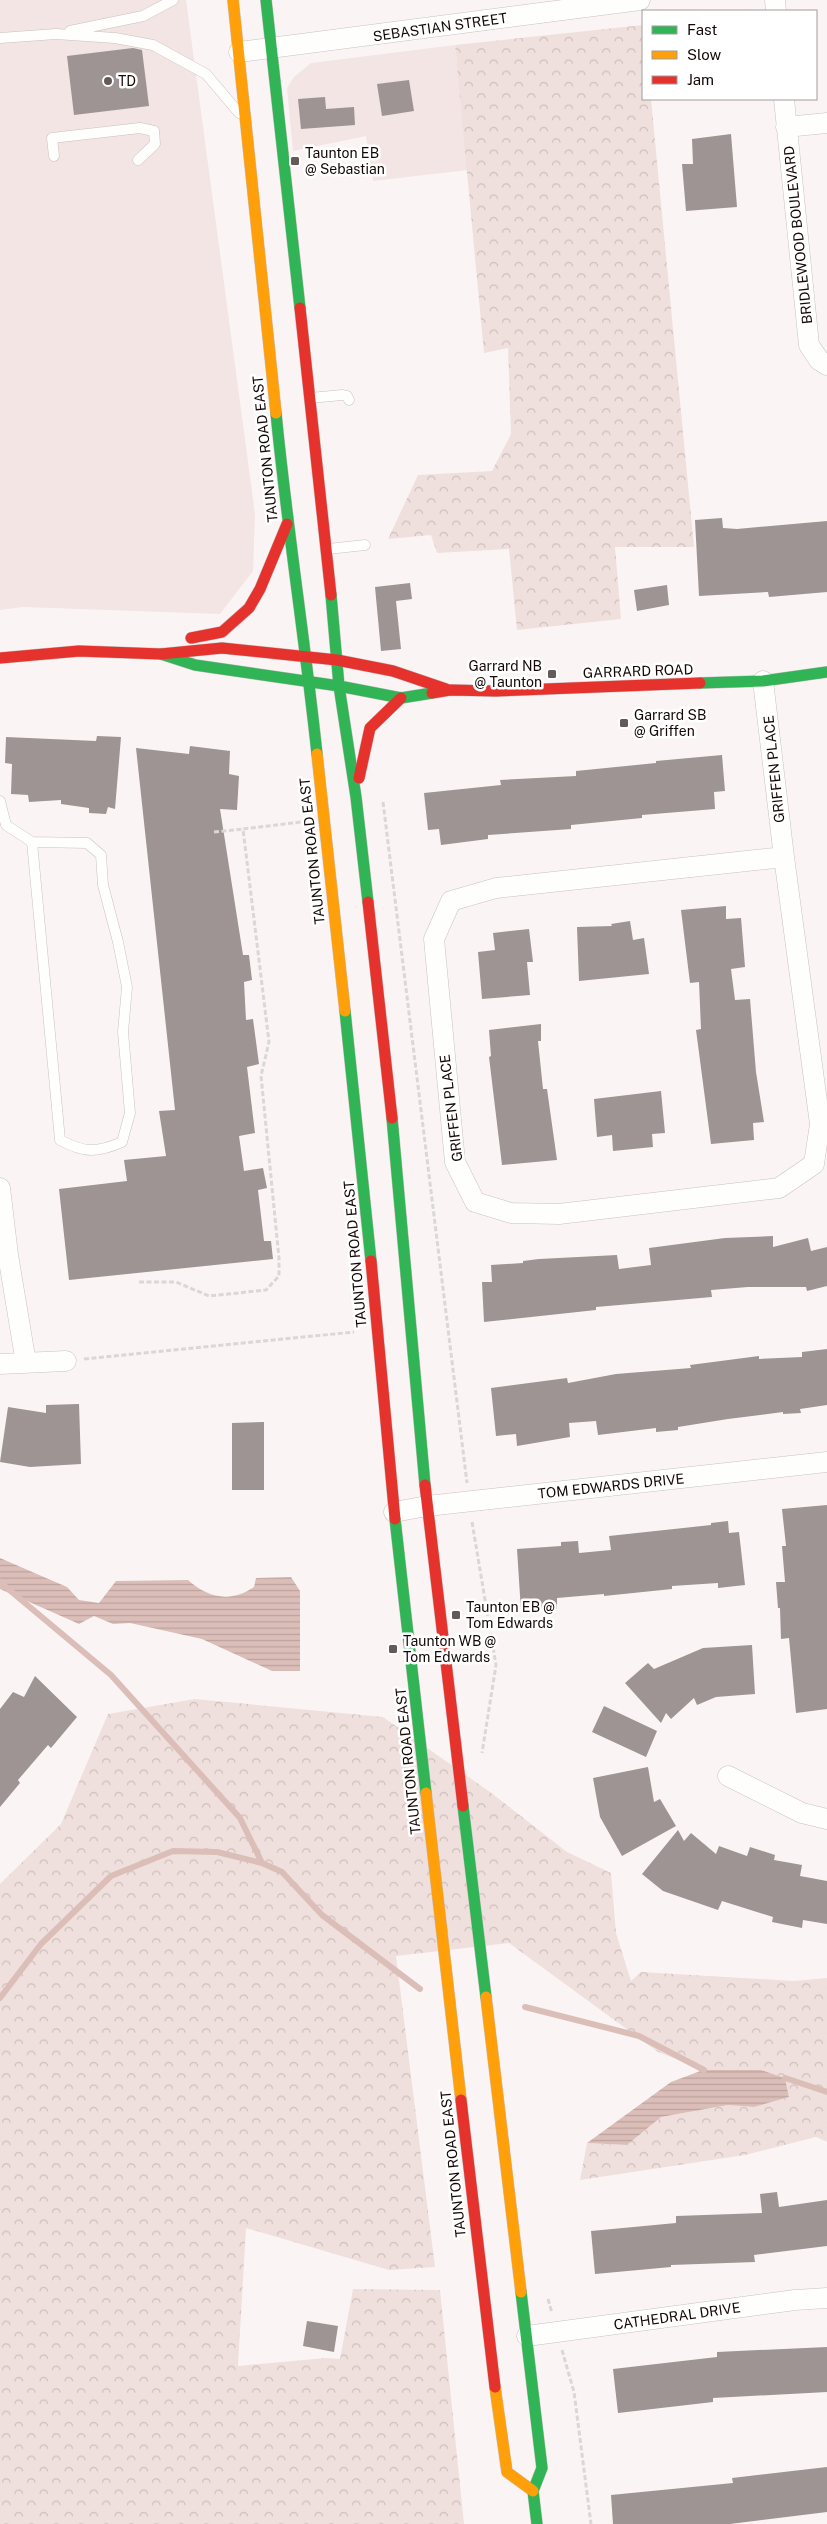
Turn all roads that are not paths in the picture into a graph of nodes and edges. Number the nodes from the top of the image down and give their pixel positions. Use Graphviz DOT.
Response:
graph roads {
  1 [pos="173,0"];
  2 [pos="233,0"];
  3 [pos="266,0"];
  4 [pos="640,0"];
  5 [pos="56,34"];
  6 [pos="0,38"];
  7 [pos="270,50"];
  8 [pos="239,52"];
  9 [pos="784,100"];
  10 [pos="247,123"];
  11 [pos="827,123"];
  12 [pos="786,127"];
  13 [pos="54,156"];
  14 [pos="138,160"];
  15 [pos="827,365"];
  16 [pos="310,398"];
  17 [pos="349,400"];
  18 [pos="287,524"];
  19 [pos="365,544"];
  20 [pos="327,549"];
  21 [pos="124,652"];
  22 [pos="161,654"];
  23 [pos="0,658"];
  24 [pos="307,658"];
  25 [pos="337,660"];
  26 [pos="827,672"];
  27 [pos="763,681"];
  28 [pos="309,682"];
  29 [pos="339,686"];
  30 [pos="450,690"];
  31 [pos="401,698"];
  32 [pos="356,797"];
  33 [pos="0,801"];
  34 [pos="32,842"];
  35 [pos="784,857"];
  36 [pos="0,1188"];
  37 [pos="66,1361"];
  38 [pos="0,1364"];
  39 [pos="26,1364"];
  40 [pos="827,1462"];
  41 [pos="427,1506"];
  42 [pos="394,1512"];
  43 [pos="728,1776"];
  44 [pos="827,1819"];
  45 [pos="827,2298"];
  46 [pos="526,2336"];
  47 [pos="533,2491"];
  48 [pos="537,2524"];
  1 -- 5 [label="lane"];
  2 -- 8 [label="main road, TAUNTON ROAD EAST"];
  3 -- 7 [label="main road"];
  4 -- 7 [label="street, SEBASTIAN STREET"];
  5 -- 6 [label="lane"];
  5 -- 10 [label="lane"];
  7 -- 8 [label="street, SEBASTIAN STREET"];
  7 -- 16 [label="main road"];
  8 -- 10 [label="main road, TAUNTON ROAD EAST"];
  9 -- 12 [label="street, BRIDLEWOOD BOULEVARD"];
  10 -- 18 [label="main road, TAUNTON ROAD EAST"];
  11 -- 12 [label="street"];
  12 -- 15 [label="street, BRIDLEWOOD BOULEVARD"];
  13 -- 14 [label="lane"];
  16 -- 17 [label="lane"];
  16 -- 20 [label="main road"];
  18 -- 21 [label="main road"];
  18 -- 24 [label="main road, TAUNTON ROAD EAST"];
  19 -- 20 [label="lane"];
  20 -- 25 [label="main road"];
  21 -- 22 [label="main road, GARRARD ROAD"];
  21 -- 23 [label="main road, GARRARD ROAD"];
  22 -- 24 [label="main road, GARRARD ROAD"];
  22 -- 28 [label="main road, GARRARD ROAD"];
  24 -- 25 [label="main road, GARRARD ROAD"];
  24 -- 28 [label="main road, TAUNTON ROAD EAST"];
  25 -- 29 [label="main road"];
  25 -- 30 [label="main road, GARRARD ROAD"];
  26 -- 27 [label="main road, GARRARD ROAD"];
  27 -- 30 [label="main road, GARRARD ROAD"];
  27 -- 35 [label="street, GRIFFEN PLACE"];
  28 -- 29 [label="main road, GARRARD ROAD"];
  28 -- 42 [label="main road, TAUNTON ROAD EAST"];
  29 -- 31 [label="main road, GARRARD ROAD"];
  29 -- 32 [label="main road"];
  30 -- 31 [label="main road, GARRARD ROAD"];
  31 -- 32 [label="main road"];
  32 -- 41 [label="main road"];
  33 -- 34 [label="lane"];
  34 -- 34 [label="lane"];
  35 -- 35 [label="street, GRIFFEN PLACE"];
  36 -- 39 [label="street"];
  37 -- 39 [label="street"];
  38 -- 39 [label="street"];
  40 -- 41 [label="street, TOM EDWARDS DRIVE"];
  41 -- 42 [label="street, TOM EDWARDS DRIVE"];
  41 -- 46 [label="main road"];
  42 -- 47 [label="main road, TAUNTON ROAD EAST"];
  43 -- 44 [label="street"];
  45 -- 46 [label="street, CATHEDRAL DRIVE"];
  46 -- 47 [label="main road"];
  47 -- 48 [label="main road"];
}
